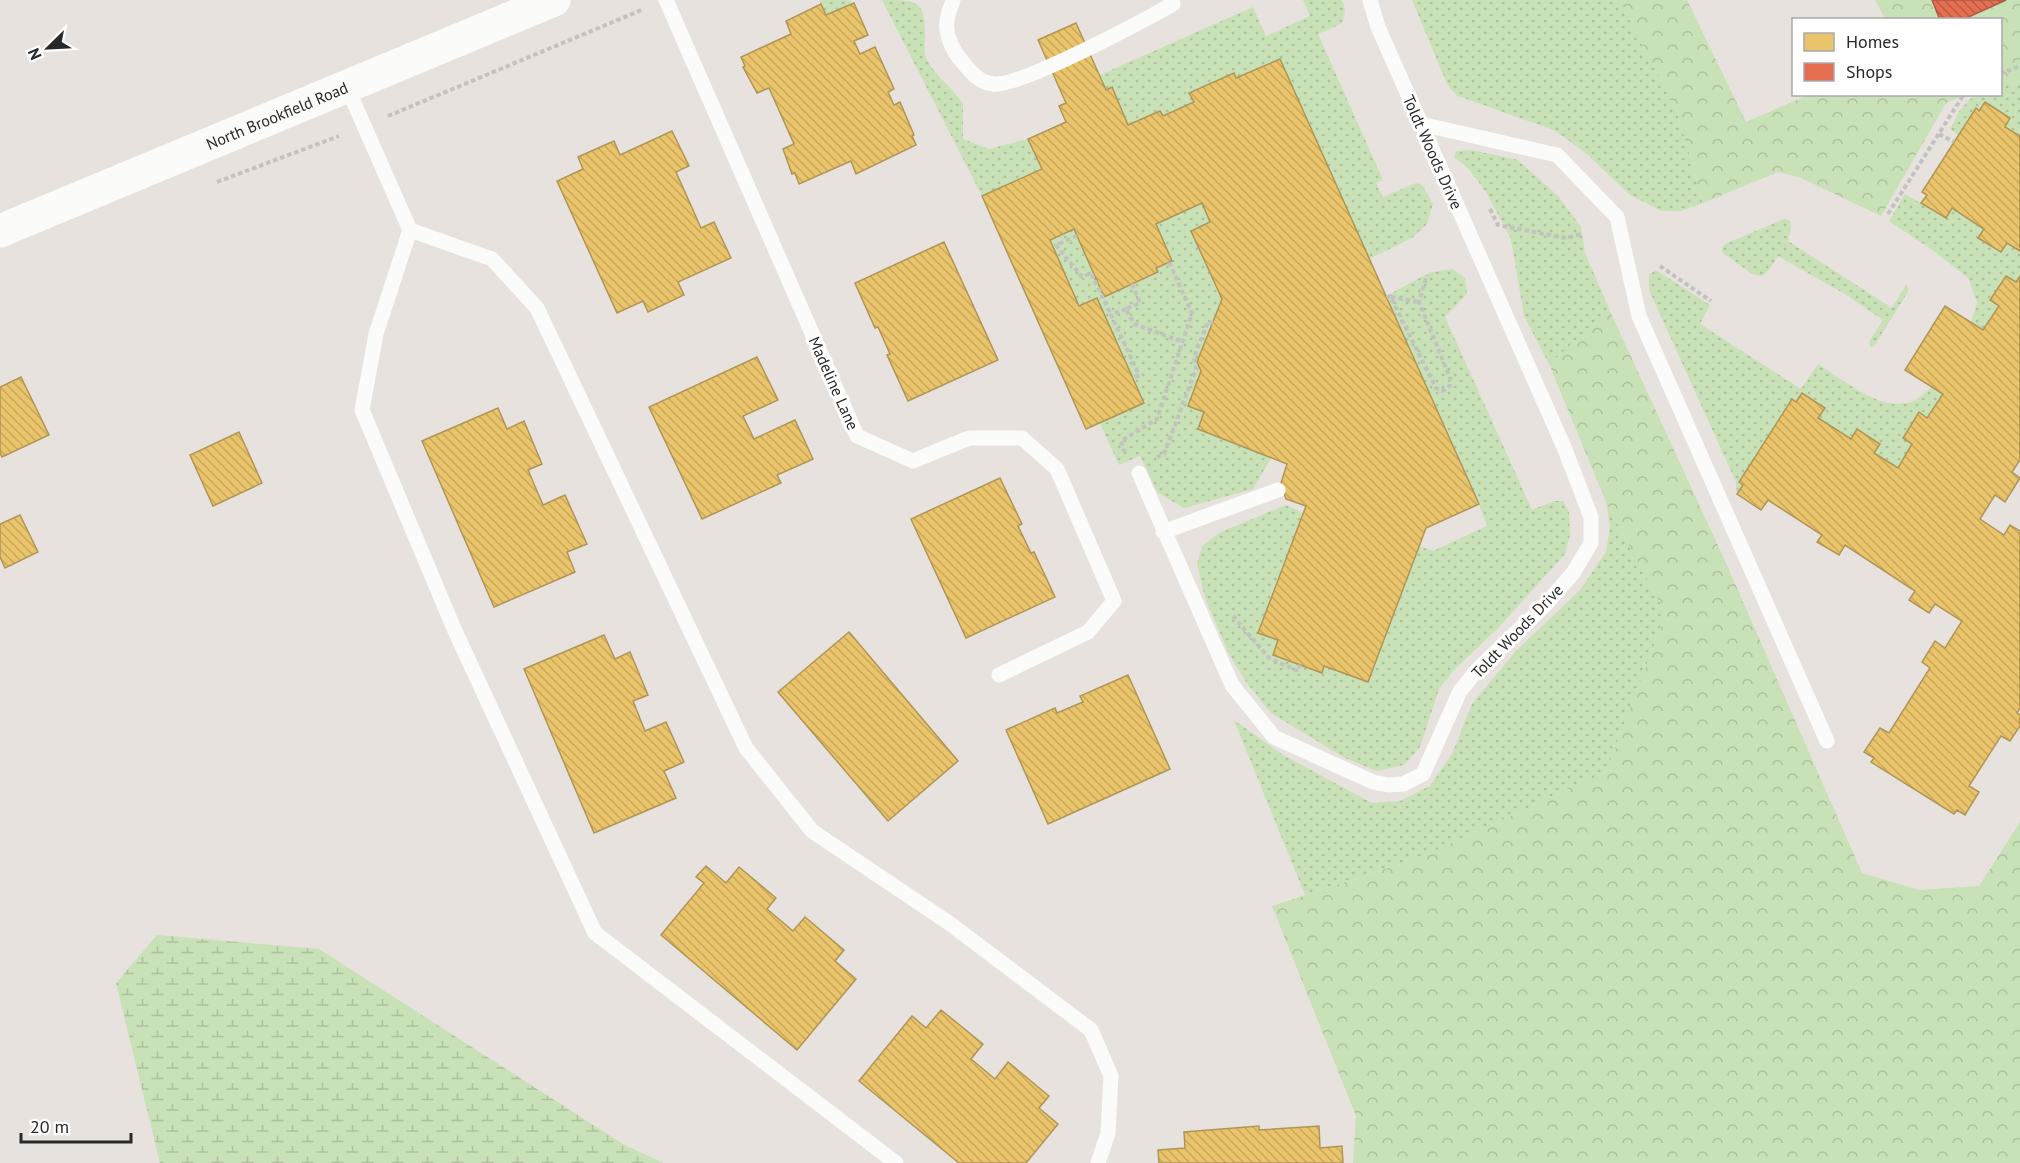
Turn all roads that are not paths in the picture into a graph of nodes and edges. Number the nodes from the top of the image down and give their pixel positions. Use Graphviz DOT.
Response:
graph roads {
  1 [pos="554,0"];
  2 [pos="666,0"];
  3 [pos="953,0"];
  4 [pos="1370,0"];
  5 [pos="1175,1"];
  6 [pos="347,87"];
  7 [pos="1421,124"];
  8 [pos="410,230"];
  9 [pos="0,231"];
  10 [pos="1139,473"];
  11 [pos="1278,490"];
  12 [pos="1164,532"];
  13 [pos="999,675"];
  14 [pos="1827,741"];
  15 [pos="896,1163"];
  16 [pos="1098,1163"];
  1 -- 6 [label="street, North Brookfield Road"];
  2 -- 13 [label="lane, Madeline Lane"];
  3 -- 5 [label="lane"];
  4 -- 7 [label="lane, Toldt Woods Drive"];
  6 -- 8 [label="lane"];
  6 -- 9 [label="street, North Brookfield Road"];
  7 -- 12 [label="lane, Toldt Woods Drive"];
  7 -- 14 [label="lane"];
  8 -- 15 [label="lane"];
  8 -- 16 [label="lane"];
  10 -- 12 [label="lane, Toldt Woods Drive"];
  11 -- 12 [label="lane"];
}
